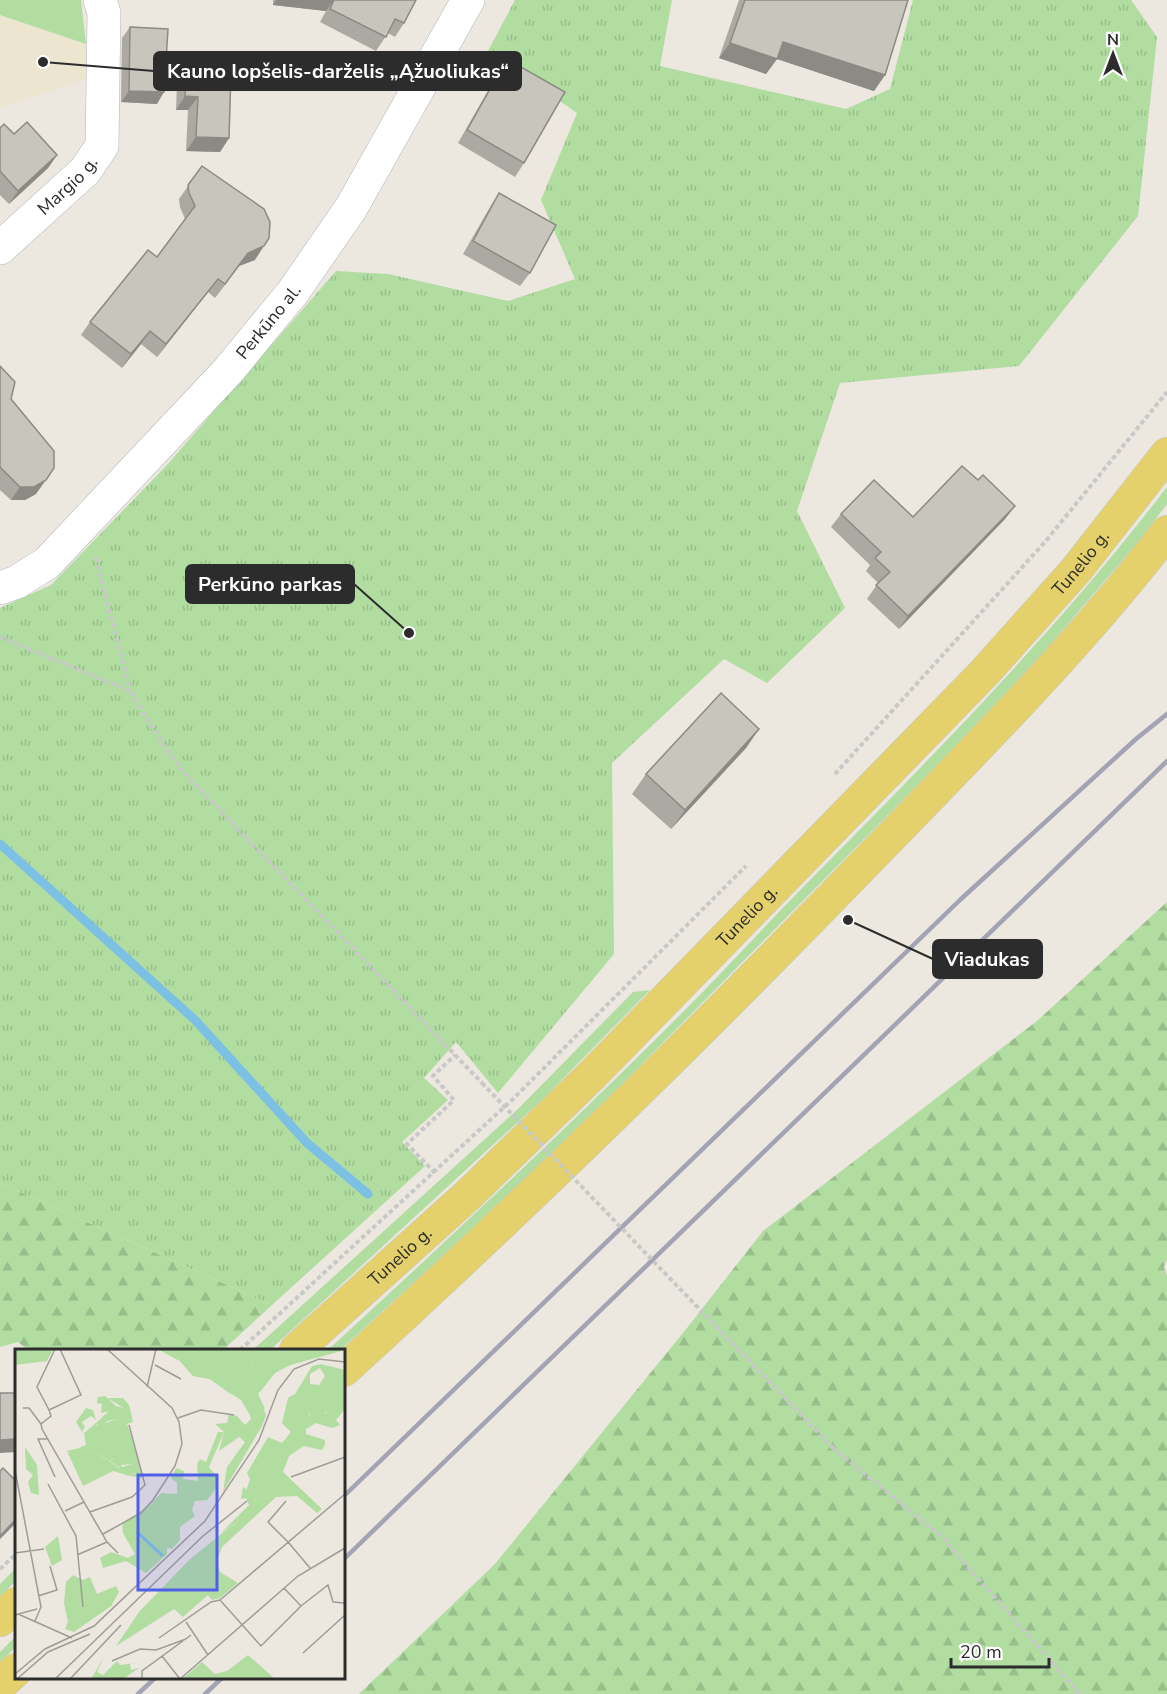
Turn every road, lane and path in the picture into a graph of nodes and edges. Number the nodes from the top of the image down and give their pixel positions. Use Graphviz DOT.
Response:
graph roads {
  1 [pos="100,0"];
  2 [pos="468,0"];
  3 [pos="0,248"];
  4 [pos="1167,392"];
  5 [pos="1167,454"];
  6 [pos="87,520"];
  7 [pos="1167,532"];
  8 [pos="0,588"];
  9 [pos="0,637"];
  10 [pos="130,691"];
  11 [pos="828,782"];
  12 [pos="746,866"];
  13 [pos="455,1055"];
  14 [pos="435,1173"];
  15 [pos="241,1349"];
  16 [pos="297,1349"];
  17 [pos="345,1369"];
  18 [pos="15,1555"];
  19 [pos="0,1569"];
  20 [pos="15,1605"];
  21 [pos="0,1620"];
  22 [pos="15,1671"];
  23 [pos="0,1685"];
  24 [pos="1080,1694"];
  1 -- 3 [label="street, Margio g."];
  2 -- 6 [label="street, Perkūno al."];
  4 -- 11 [label="path"];
  5 -- 16 [label="main road, Tunelio g."];
  6 -- 8 [label="street, Perkūno al."];
  6 -- 10 [label="path"];
  7 -- 17 [label="main road"];
  9 -- 10 [label="path"];
  10 -- 13 [label="path"];
  12 -- 14 [label="path"];
  13 -- 14 [label="path"];
  13 -- 24 [label="path, bridge"];
  14 -- 15 [label="path"];
  18 -- 19 [label="path"];
  20 -- 21 [label="main road"];
  22 -- 23 [label="main road"];
}
